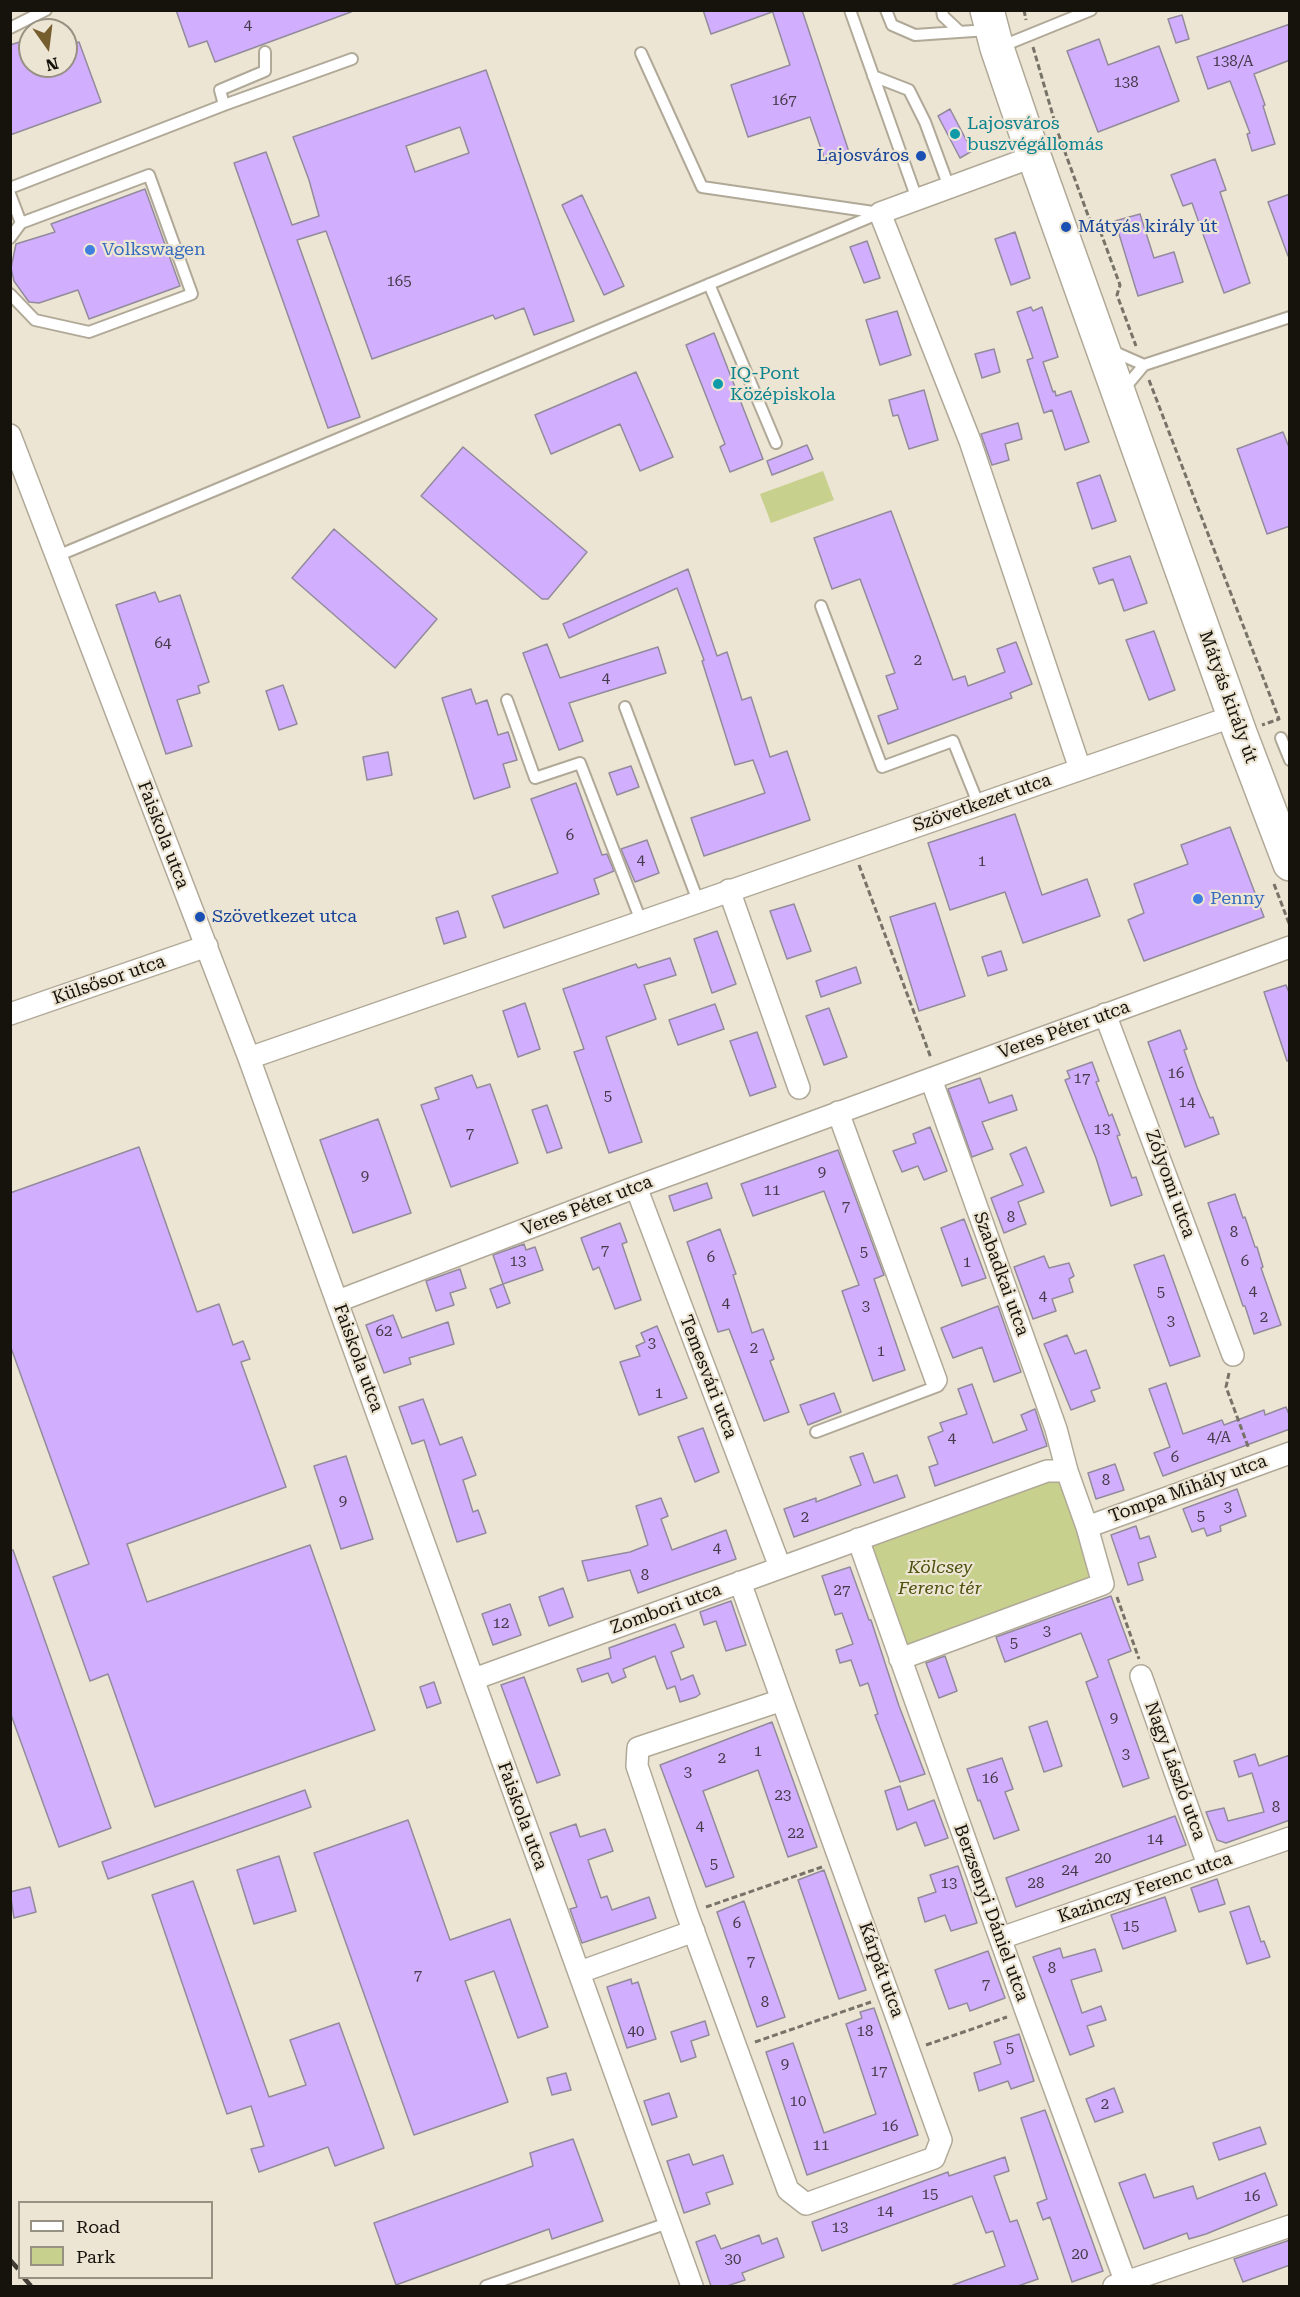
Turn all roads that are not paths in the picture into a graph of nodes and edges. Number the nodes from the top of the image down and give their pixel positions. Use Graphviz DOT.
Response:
graph roads {
  1 [pos="46,10"];
  2 [pos="850,10"];
  3 [pos="886,10"];
  4 [pos="942,10"];
  5 [pos="1090,10"];
  6 [pos="1078,13"];
  7 [pos="10,27"];
  8 [pos="984,30"];
  9 [pos="265,52"];
  10 [pos="641,53"];
  11 [pos="352,59"];
  12 [pos="873,76"];
  13 [pos="224,105"];
  14 [pos="1035,156"];
  15 [pos="949,187"];
  16 [pos="10,188"];
  17 [pos="10,194"];
  18 [pos="917,199"];
  19 [pos="880,213"];
  20 [pos="21,223"];
  21 [pos="10,238"];
  22 [pos="709,285"];
  23 [pos="10,294"];
  24 [pos="1290,316"];
  25 [pos="1104,348"];
  26 [pos="1144,365"];
  27 [pos="1119,393"];
  28 [pos="10,435"];
  29 [pos="776,443"];
  30 [pos="57,556"];
  31 [pos="821,606"];
  32 [pos="507,700"];
  33 [pos="625,707"];
  34 [pos="1237,724"];
  35 [pos="1281,738"];
  36 [pos="1290,760"];
  37 [pos="1080,769"];
  38 [pos="978,803"];
  39 [pos="1290,864"];
  40 [pos="729,890"];
  41 [pos="698,901"];
  42 [pos="642,921"];
  43 [pos="207,946"];
  44 [pos="1290,947"];
  45 [pos="10,1014"];
  46 [pos="1105,1014"];
  47 [pos="249,1058"];
  48 [pos="935,1077"];
  49 [pos="799,1088"];
  50 [pos="838,1112"];
  51 [pos="636,1187"];
  52 [pos="338,1301"];
  53 [pos="1233,1355"];
  54 [pos="936,1380"];
  55 [pos="816,1432"];
  56 [pos="1290,1453"];
  57 [pos="1067,1471"];
  58 [pos="1087,1527"];
  59 [pos="858,1539"];
  60 [pos="780,1567"];
  61 [pos="740,1582"];
  62 [pos="900,1659"];
  63 [pos="1141,1676"];
  64 [pos="474,1679"];
  65 [pos="782,1700"];
  66 [pos="1290,1838"];
  67 [pos="1208,1865"];
  68 [pos="691,1922"];
  69 [pos="1001,1938"];
  70 [pos="580,1972"];
  71 [pos="668,2223"];
  72 [pos="1290,2226"];
  73 [pos="1122,2285"];
  74 [pos="486,2286"];
  75 [pos="692,2286"];
  1 -- 7 [label="lane"];
  2 -- 12 [label="lane"];
  3 -- 8 [label="lane"];
  4 -- 8 [label="lane"];
  5 -- 6 [label="lane"];
  6 -- 8 [label="lane"];
  8 -- 14 [label="main road, Mátyás király út"];
  9 -- 13 [label="lane"];
  10 -- 19 [label="lane"];
  11 -- 13 [label="lane"];
  12 -- 15 [label="lane"];
  12 -- 18 [label="lane"];
  13 -- 16 [label="lane"];
  14 -- 15 [label="street"];
  14 -- 25 [label="main road, Mátyás király út"];
  15 -- 18 [label="street"];
  17 -- 20 [label="lane"];
  18 -- 19 [label="street"];
  19 -- 22 [label="lane"];
  19 -- 37 [label="street"];
  20 -- 21 [label="lane"];
  20 -- 23 [label="lane"];
  22 -- 29 [label="lane"];
  22 -- 30 [label="lane"];
  24 -- 26 [label="lane"];
  25 -- 26 [label="lane"];
  25 -- 27 [label="main road, Mátyás király út"];
  26 -- 27 [label="lane"];
  27 -- 34 [label="main road, Mátyás király út"];
  28 -- 30 [label="street, Faiskola utca"];
  30 -- 43 [label="street, Faiskola utca"];
  31 -- 38 [label="lane"];
  32 -- 42 [label="lane"];
  33 -- 41 [label="lane"];
  34 -- 37 [label="street, Szövetkezet utca"];
  34 -- 39 [label="main road, Mátyás király út"];
  35 -- 36 [label="lane"];
  37 -- 38 [label="street, Szövetkezet utca"];
  38 -- 40 [label="street, Szövetkezet utca"];
  40 -- 41 [label="street, Szövetkezet utca"];
  40 -- 49 [label="street"];
  41 -- 42 [label="street, Szövetkezet utca"];
  42 -- 47 [label="street, Szövetkezet utca"];
  43 -- 45 [label="street, Külsősor utca"];
  43 -- 47 [label="street, Faiskola utca"];
  44 -- 46 [label="street, Veres Péter utca"];
  46 -- 48 [label="street, Veres Péter utca"];
  46 -- 53 [label="street, Zólyomi utca"];
  47 -- 52 [label="street, Faiskola utca"];
  48 -- 50 [label="street, Veres Péter utca"];
  48 -- 57 [label="street, Szabadkai utca"];
  50 -- 51 [label="street, Veres Péter utca"];
  50 -- 54 [label="street"];
  51 -- 52 [label="street, Veres Péter utca"];
  51 -- 60 [label="street, Temesvári utca"];
  52 -- 64 [label="street, Faiskola utca"];
  54 -- 55 [label="lane"];
  56 -- 58 [label="street, Tompa Mihály utca"];
  57 -- 58 [label="street"];
  57 -- 59 [label="street"];
  58 -- 62 [label="street"];
  59 -- 60 [label="street, Zombori utca"];
  59 -- 62 [label="street, Berzsenyi Dániel utca"];
  60 -- 61 [label="street, Zombori utca"];
  61 -- 64 [label="street, Zombori utca"];
  61 -- 65 [label="street"];
  62 -- 69 [label="street, Berzsenyi Dániel utca"];
  63 -- 67 [label="street, Nagy László utca"];
  64 -- 70 [label="street, Faiskola utca"];
  65 -- 68 [label="street, Kárpát utca"];
  65 -- 68 [label="street, Kárpát utca"];
  66 -- 67 [label="street, Kazinczy Ferenc utca"];
  67 -- 69 [label="street, Kazinczy Ferenc utca"];
  68 -- 70 [label="street"];
  69 -- 73 [label="street, Berzsenyi Dániel utca"];
  70 -- 71 [label="street, Faiskola utca"];
  71 -- 74 [label="lane"];
  71 -- 75 [label="street, Faiskola utca"];
  72 -- 73 [label="street"];
}
